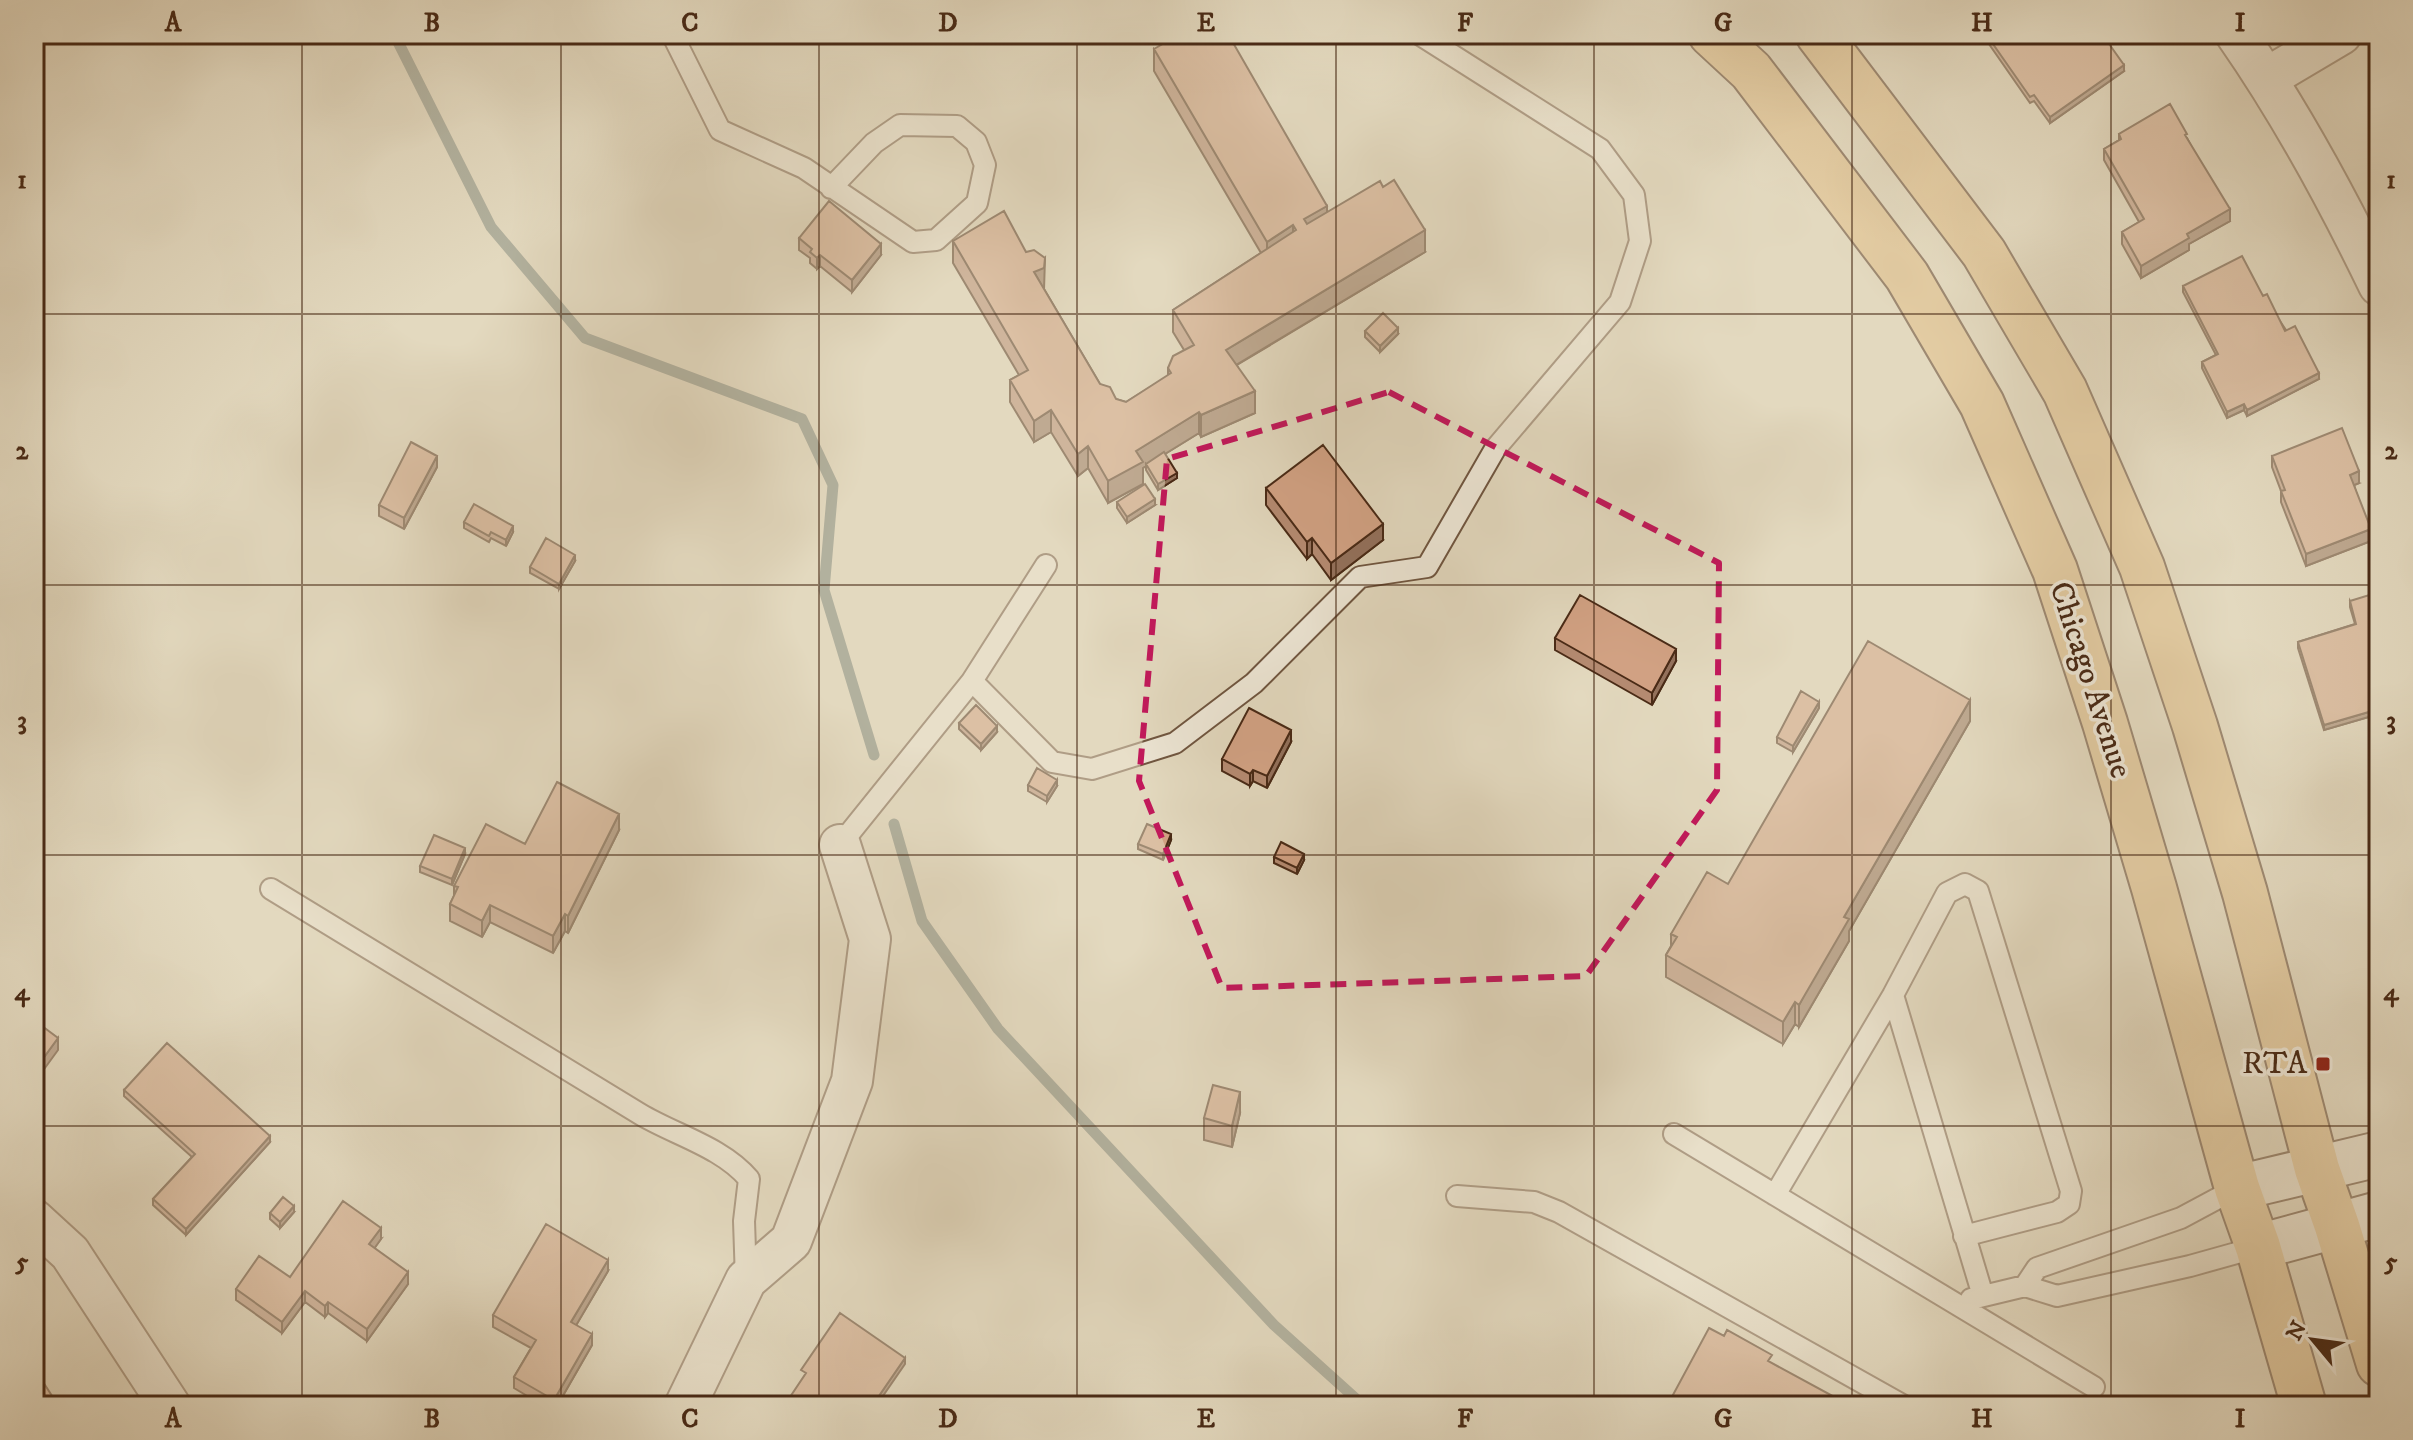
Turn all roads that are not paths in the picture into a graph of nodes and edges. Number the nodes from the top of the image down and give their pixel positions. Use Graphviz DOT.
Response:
graph roads {
  1 [pos="672,34"];
  2 [pos="1419,34"];
  3 [pos="1711,34"];
  4 [pos="1818,34"];
  5 [pos="2236,34"];
  6 [pos="2341,34"];
  7 [pos="2267,78"];
  8 [pos="831,188"];
  9 [pos="2379,285"];
  10 [pos="1046,565"];
  11 [pos="972,681"];
  12 [pos="840,845"];
  13 [pos="271,889"];
  14 [pos="1893,995"];
  15 [pos="1674,1134"];
  16 [pos="2379,1154"];
  17 [pos="2317,1169"];
  18 [pos="2237,1188"];
  19 [pos="1775,1195"];
  20 [pos="1457,1196"];
  21 [pos="2379,1214"];
  22 [pos="34,1220"];
  23 [pos="2337,1226"];
  24 [pos="1964,1236"];
  25 [pos="2258,1247"];
  26 [pos="746,1280"];
  27 [pos="2025,1286"];
  28 [pos="1983,1296"];
  29 [pos="1955,1303"];
  30 [pos="2379,1364"];
  31 [pos="2094,1387"];
  32 [pos="170,1406"];
  33 [pos="685,1406"];
  34 [pos="1904,1406"];
  35 [pos="2304,1406"];
  1 -- 8 [label="lane"];
  2 -- 11 [label="lane"];
  3 -- 18 [label="main road, Chicago Avenue"];
  4 -- 17 [label="main road"];
  5 -- 7 [label="street"];
  6 -- 7 [label="street"];
  7 -- 9 [label="street"];
  8 -- 8 [label="lane"];
  10 -- 11 [label="lane"];
  11 -- 12 [label="lane"];
  12 -- 26 [label="street"];
  13 -- 26 [label="lane"];
  14 -- 19 [label="lane"];
  14 -- 24 [label="lane"];
  14 -- 24 [label="lane"];
  15 -- 19 [label="lane"];
  16 -- 17 [label="street"];
  17 -- 18 [label="street"];
  17 -- 23 [label="main road"];
  18 -- 25 [label="main road, Chicago Avenue"];
  18 -- 27 [label="lane"];
  19 -- 29 [label="lane"];
  20 -- 34 [label="lane"];
  21 -- 23 [label="street"];
  22 -- 32 [label="street"];
  23 -- 25 [label="street"];
  23 -- 30 [label="main road"];
  24 -- 28 [label="lane"];
  25 -- 27 [label="lane"];
  25 -- 35 [label="main road, Chicago Avenue"];
  26 -- 33 [label="street"];
  27 -- 28 [label="lane"];
  28 -- 29 [label="lane"];
  29 -- 31 [label="lane"];
}
